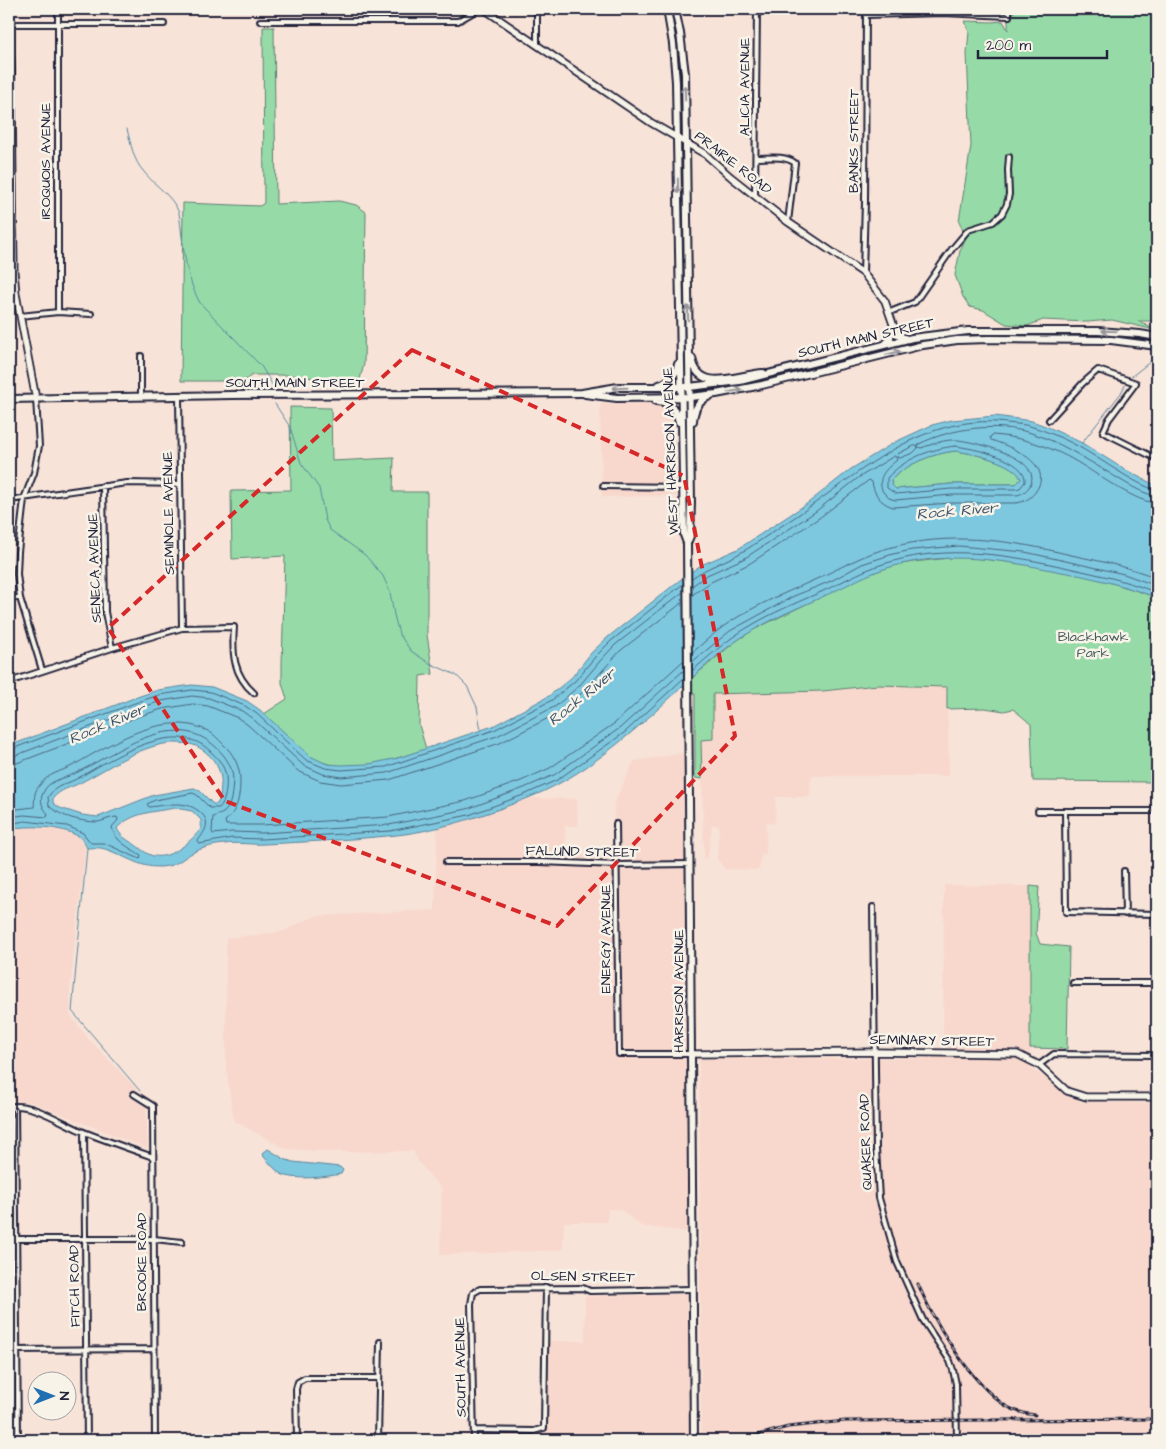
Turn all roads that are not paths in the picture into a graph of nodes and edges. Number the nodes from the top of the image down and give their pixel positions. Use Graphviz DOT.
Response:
graph roads {
  1 [pos="9,9"];
  2 [pos="58,9"];
  3 [pos="479,9"];
  4 [pos="484,9"];
  5 [pos="536,9"];
  6 [pos="667,9"];
  7 [pos="675,9"];
  8 [pos="757,9"];
  9 [pos="866,9"];
  10 [pos="1009,9"];
  11 [pos="866,15"];
  12 [pos="260,22"];
  13 [pos="58,23"];
  14 [pos="9,24"];
  15 [pos="164,24"];
  16 [pos="537,45"];
  17 [pos="677,137"];
  18 [pos="686,142"];
  19 [pos="1009,157"];
  20 [pos="756,158"];
  21 [pos="755,196"];
  22 [pos="788,222"];
  23 [pos="863,273"];
  24 [pos="680,286"];
  25 [pos="58,312"];
  26 [pos="890,312"];
  27 [pos="91,314"];
  28 [pos="20,316"];
  29 [pos="893,326"];
  30 [pos="1157,337"];
  31 [pos="908,339"];
  32 [pos="689,340"];
  33 [pos="1124,341"];
  34 [pos="884,345"];
  35 [pos="1157,346"];
  36 [pos="1157,350"];
  37 [pos="141,356"];
  38 [pos="777,372"];
  39 [pos="648,387"];
  40 [pos="681,387"];
  41 [pos="689,387"];
  42 [pos="582,393"];
  43 [pos="716,394"];
  44 [pos="598,396"];
  45 [pos="141,397"];
  46 [pos="179,397"];
  47 [pos="681,397"];
  48 [pos="690,397"];
  49 [pos="9,399"];
  50 [pos="36,399"];
  51 [pos="1049,420"];
  52 [pos="682,435"];
  53 [pos="1157,459"];
  54 [pos="180,484"];
  55 [pos="690,484"];
  56 [pos="103,486"];
  57 [pos="603,486"];
  58 [pos="683,487"];
  59 [pos="24,499"];
  60 [pos="9,500"];
  61 [pos="688,543"];
  62 [pos="9,598"];
  63 [pos="20,598"];
  64 [pos="182,628"];
  65 [pos="112,648"];
  66 [pos="42,670"];
  67 [pos="9,682"];
  68 [pos="254,693"];
  69 [pos="1038,811"];
  70 [pos="1064,811"];
  71 [pos="1157,811"];
  72 [pos="616,824"];
  73 [pos="446,862"];
  74 [pos="690,864"];
  75 [pos="617,865"];
  76 [pos="1124,871"];
  77 [pos="874,907"];
  78 [pos="1125,914"];
  79 [pos="1157,914"];
  80 [pos="1157,982"];
  81 [pos="1073,983"];
  82 [pos="874,1052"];
  83 [pos="692,1054"];
  84 [pos="1157,1055"];
  85 [pos="1040,1065"];
  86 [pos="134,1094"];
  87 [pos="1157,1097"];
  88 [pos="15,1106"];
  89 [pos="9,1107"];
  90 [pos="84,1132"];
  91 [pos="153,1157"];
  92 [pos="9,1239"];
  93 [pos="16,1239"];
  94 [pos="85,1239"];
  95 [pos="154,1239"];
  96 [pos="182,1242"];
  97 [pos="546,1287"];
  98 [pos="693,1289"];
  99 [pos="473,1293"];
  100 [pos="380,1342"];
  101 [pos="86,1349"];
  102 [pos="154,1349"];
  103 [pos="9,1350"];
  104 [pos="17,1350"];
  105 [pos="378,1378"];
  106 [pos="474,1430"];
  107 [pos="18,1440"];
  108 [pos="87,1440"];
  109 [pos="156,1440"];
  110 [pos="297,1440"];
  111 [pos="378,1440"];
  112 [pos="474,1440"];
  113 [pos="694,1440"];
  114 [pos="957,1440"];
  1 -- 14 [label="street"];
  2 -- 13 [label="street, IROQUOIS AVENUE"];
  3 -- 12 [label="street"];
  4 -- 16 [label="street, PRAIRIE ROAD"];
  5 -- 16 [label="street"];
  6 -- 17 [label="main road, WEST HARRISON AVENUE"];
  18 -- 7 [label="main road, WEST HARRISON AVENUE, one-way"];
  8 -- 20 [label="street, ALICIA AVENUE"];
  9 -- 11 [label="street, BANKS STREET"];
  10 -- 11 [label="street"];
  11 -- 23 [label="street, BANKS STREET"];
  13 -- 14 [label="street"];
  13 -- 15 [label="street"];
  13 -- 25 [label="street, IROQUOIS AVENUE"];
  14 -- 28 [label="street"];
  16 -- 17 [label="street, PRAIRIE ROAD"];
  17 -- 18 [label="street, PRAIRIE ROAD"];
  17 -- 24 [label="main road, WEST HARRISON AVENUE, one-way"];
  18 -- 21 [label="street, PRAIRIE ROAD"];
  32 -- 18 [label="main road, WEST HARRISON AVENUE, one-way"];
  19 -- 26 [label="street"];
  20 -- 21 [label="street, ALICIA AVENUE"];
  20 -- 22 [label="street"];
  21 -- 22 [label="street, PRAIRIE ROAD"];
  22 -- 23 [label="street, PRAIRIE ROAD"];
  23 -- 26 [label="street, PRAIRIE ROAD"];
  24 -- 39 [label="main road"];
  24 -- 40 [label="main road, WEST HARRISON AVENUE"];
  25 -- 27 [label="street"];
  25 -- 28 [label="street"];
  26 -- 29 [label="street, PRAIRIE ROAD"];
  28 -- 50 [label="street"];
  29 -- 31 [label="street"];
  29 -- 34 [label="street"];
  30 -- 31 [label="main road, SOUTH MAIN STREET, one-way"];
  31 -- 34 [label="main road, SOUTH MAIN STREET"];
  32 -- 38 [label="main road"];
  32 -- 41 [label="main road, WEST HARRISON AVENUE"];
  33 -- 35 [label="main road, SOUTH MAIN STREET"];
  33 -- 36 [label="main road"];
  43 -- 33 [label="main road, SOUTH MAIN STREET, one-way"];
  34 -- 38 [label="main road, SOUTH MAIN STREET"];
  37 -- 45 [label="street"];
  38 -- 41 [label="main road, SOUTH MAIN STREET"];
  39 -- 40 [label="main road, SOUTH MAIN STREET"];
  39 -- 42 [label="main road, SOUTH MAIN STREET, one-way"];
  40 -- 41 [label="main road, SOUTH MAIN STREET"];
  40 -- 47 [label="main road, WEST HARRISON AVENUE"];
  41 -- 48 [label="main road, WEST HARRISON AVENUE"];
  42 -- 44 [label="main road, SOUTH MAIN STREET"];
  42 -- 46 [label="main road, SOUTH MAIN STREET"];
  43 -- 48 [label="main road, SOUTH MAIN STREET"];
  43 -- 55 [label="main road"];
  44 -- 47 [label="main road, SOUTH MAIN STREET"];
  44 -- 52 [label="main road"];
  45 -- 46 [label="main road, SOUTH MAIN STREET"];
  45 -- 50 [label="main road, SOUTH MAIN STREET"];
  46 -- 54 [label="street, SEMINOLE AVENUE"];
  47 -- 48 [label="main road, SOUTH MAIN STREET"];
  47 -- 52 [label="main road, WEST HARRISON AVENUE"];
  48 -- 55 [label="main road, WEST HARRISON AVENUE"];
  49 -- 50 [label="main road, SOUTH MAIN STREET"];
  50 -- 59 [label="street"];
  51 -- 53 [label="street"];
  52 -- 58 [label="main road, WEST HARRISON AVENUE"];
  54 -- 56 [label="street"];
  54 -- 64 [label="street, SEMINOLE AVENUE"];
  55 -- 58 [label="street"];
  55 -- 61 [label="main road, WEST HARRISON AVENUE"];
  56 -- 59 [label="street"];
  56 -- 65 [label="street, SENECA AVENUE"];
  57 -- 58 [label="street"];
  58 -- 61 [label="main road, WEST HARRISON AVENUE"];
  59 -- 60 [label="street"];
  59 -- 63 [label="street"];
  61 -- 74 [label="main road, HARRISON AVENUE"];
  62 -- 63 [label="street"];
  63 -- 66 [label="street"];
  64 -- 65 [label="street"];
  64 -- 68 [label="street"];
  65 -- 66 [label="street"];
  66 -- 67 [label="street"];
  69 -- 70 [label="street"];
  70 -- 71 [label="street"];
  70 -- 78 [label="street"];
  72 -- 75 [label="street, ENERGY AVENUE"];
  73 -- 75 [label="street, FALUND STREET"];
  74 -- 75 [label="street, FALUND STREET"];
  74 -- 83 [label="main road, HARRISON AVENUE"];
  75 -- 83 [label="street, ENERGY AVENUE"];
  76 -- 78 [label="street"];
  77 -- 82 [label="street, QUAKER ROAD"];
  78 -- 79 [label="street"];
  80 -- 81 [label="street"];
  82 -- 83 [label="street, SEMINARY STREET"];
  82 -- 85 [label="street, SEMINARY STREET"];
  82 -- 114 [label="street, QUAKER ROAD"];
  83 -- 98 [label="main road, HARRISON AVENUE"];
  84 -- 85 [label="street"];
  85 -- 87 [label="street, SEMINARY STREET"];
  86 -- 91 [label="street, BROOKE ROAD"];
  88 -- 89 [label="street"];
  88 -- 90 [label="street"];
  88 -- 93 [label="street"];
  90 -- 91 [label="street"];
  90 -- 94 [label="street, FITCH ROAD"];
  91 -- 95 [label="street, BROOKE ROAD"];
  92 -- 93 [label="street"];
  93 -- 94 [label="street"];
  93 -- 104 [label="street"];
  94 -- 95 [label="street"];
  94 -- 101 [label="street, FITCH ROAD"];
  95 -- 96 [label="street"];
  95 -- 102 [label="street, BROOKE ROAD"];
  97 -- 98 [label="street, OLSEN STREET"];
  97 -- 99 [label="street, OLSEN STREET"];
  97 -- 106 [label="street"];
  98 -- 113 [label="main road, HARRISON AVENUE"];
  99 -- 106 [label="street, SOUTH AVENUE"];
  100 -- 105 [label="street"];
  101 -- 102 [label="street"];
  101 -- 104 [label="street"];
  101 -- 108 [label="street, FITCH ROAD"];
  102 -- 109 [label="street, BROOKE ROAD"];
  103 -- 104 [label="street"];
  104 -- 107 [label="street"];
  105 -- 110 [label="street"];
  105 -- 111 [label="street"];
  106 -- 112 [label="street, SOUTH AVENUE"];
}
